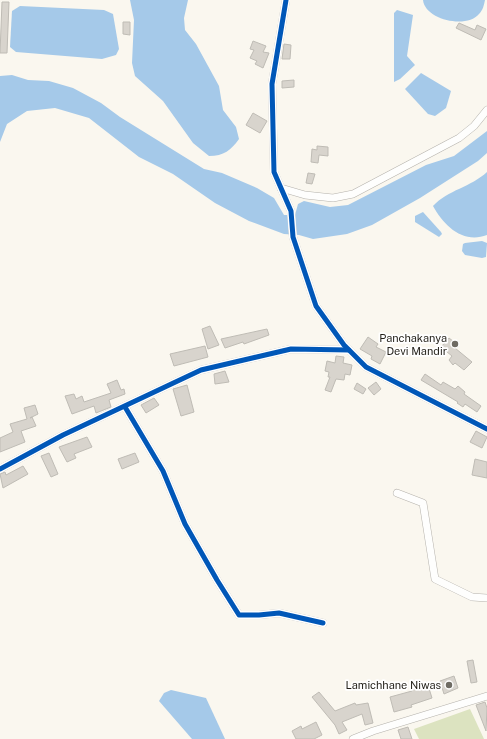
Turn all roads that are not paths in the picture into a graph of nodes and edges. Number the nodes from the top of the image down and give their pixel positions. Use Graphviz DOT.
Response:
graph roads {
  1 [pos="286,0"];
  2 [pos="487,110"];
  3 [pos="281,188"];
  4 [pos="348,350"];
  5 [pos="125,407"];
  6 [pos="487,429"];
  7 [pos="0,469"];
  8 [pos="397,493"];
  9 [pos="487,598"];
  10 [pos="323,623"];
  11 [pos="487,696"];
  12 [pos="353,739"];
  1 -- 3 [label="street"];
  2 -- 3 [label="street"];
  3 -- 4 [label="street"];
  4 -- 5 [label="street"];
  4 -- 6 [label="street"];
  5 -- 7 [label="street"];
  5 -- 10 [label="street"];
  8 -- 9 [label="street"];
  11 -- 12 [label="street"];
}
